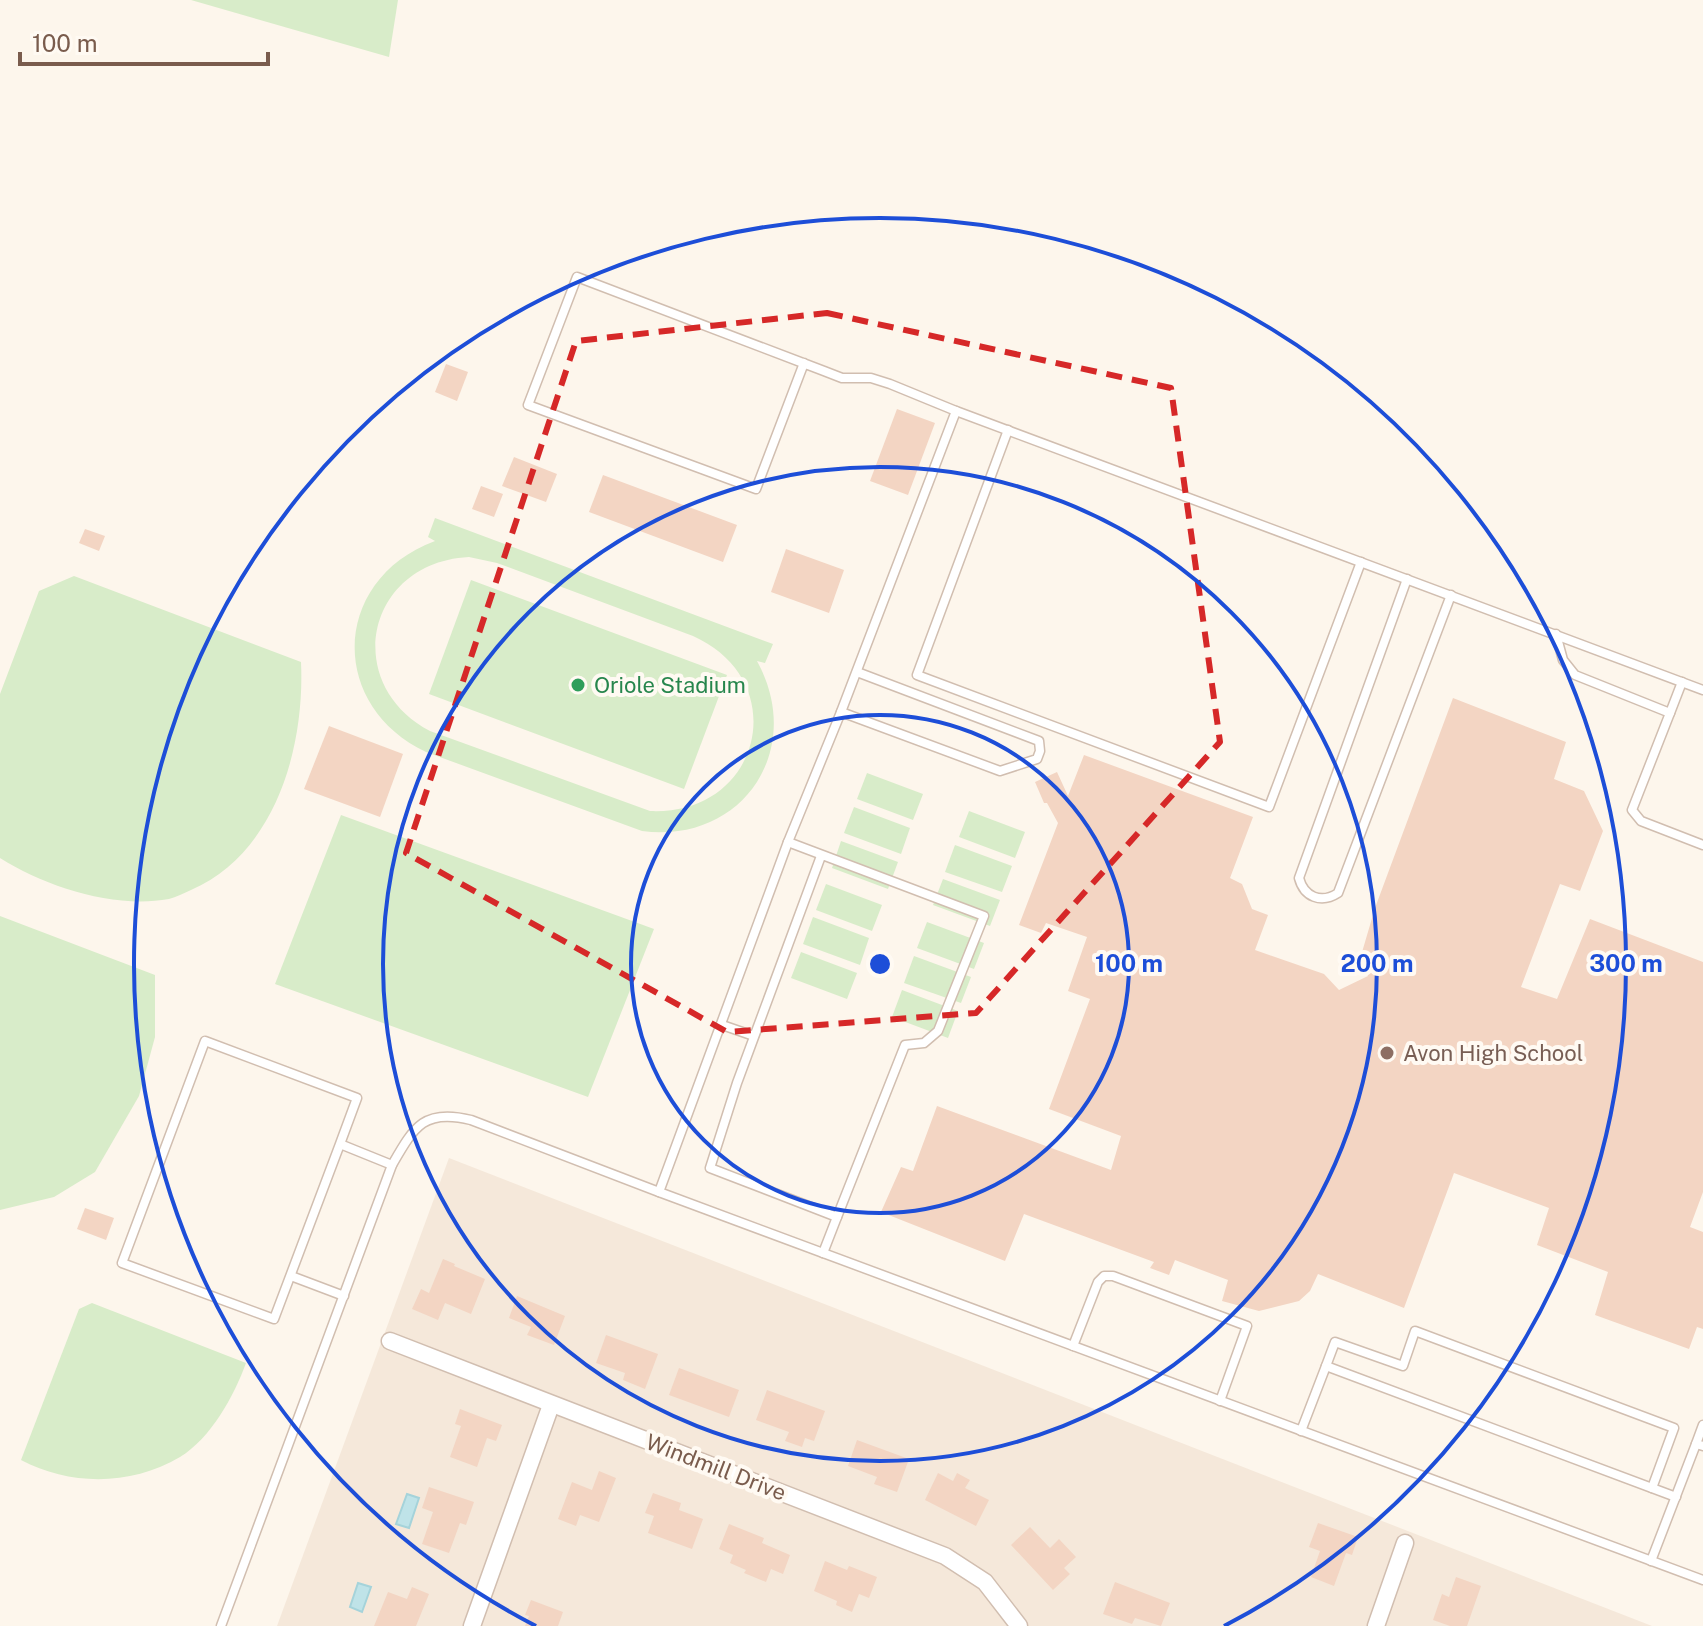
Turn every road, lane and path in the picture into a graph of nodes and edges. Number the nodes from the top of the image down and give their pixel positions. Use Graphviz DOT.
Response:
graph roads {
  1 [pos="804,363"];
  2 [pos="956,411"];
  3 [pos="1008,430"];
  4 [pos="1361,562"];
  5 [pos="1407,579"];
  6 [pos="1451,595"];
  7 [pos="1556,634"];
  8 [pos="857,672"];
  9 [pos="1682,682"];
  10 [pos="1703,690"];
  11 [pos="841,712"];
  12 [pos="1670,713"];
  13 [pos="788,842"];
  14 [pos="1703,845"];
  15 [pos="821,856"];
  16 [pos="722,1025"];
  17 [pos="754,1036"];
  18 [pos="340,1144"];
  19 [pos="392,1165"];
  20 [pos="659,1192"];
  21 [pos="837,1217"];
  22 [pos="823,1253"];
  23 [pos="291,1276"];
  24 [pos="344,1296"];
  25 [pos="390,1341"];
  26 [pos="1073,1346"];
  27 [pos="1326,1366"];
  28 [pos="1220,1401"];
  29 [pos="551,1405"];
  30 [pos="1703,1425"];
  31 [pos="1301,1431"];
  32 [pos="1700,1445"];
  33 [pos="1652,1488"];
  34 [pos="1676,1497"];
  35 [pos="1405,1543"];
  36 [pos="1651,1561"];
  37 [pos="1703,1580"];
  38 [pos="221,1626"];
  39 [pos="472,1626"];
  40 [pos="1019,1626"];
  41 [pos="1376,1626"];
  1 -- 1 [label="lane"];
  1 -- 2 [label="lane"];
  2 -- 3 [label="lane"];
  2 -- 8 [label="lane"];
  3 -- 4 [label="lane"];
  3 -- 4 [label="lane"];
  4 -- 5 [label="lane"];
  5 -- 6 [label="lane"];
  5 -- 6 [label="lane"];
  6 -- 7 [label="lane"];
  7 -- 9 [label="lane"];
  7 -- 12 [label="lane"];
  8 -- 11 [label="lane"];
  8 -- 11 [label="lane"];
  9 -- 10 [label="lane"];
  9 -- 12 [label="lane"];
  11 -- 13 [label="lane"];
  12 -- 14 [label="lane"];
  13 -- 15 [label="lane"];
  13 -- 16 [label="lane"];
  15 -- 17 [label="lane"];
  15 -- 21 [label="lane"];
  16 -- 17 [label="lane"];
  16 -- 20 [label="lane"];
  17 -- 21 [label="lane"];
  18 -- 19 [label="lane"];
  18 -- 23 [label="lane"];
  18 -- 23 [label="lane"];
  19 -- 20 [label="lane"];
  19 -- 24 [label="lane"];
  20 -- 22 [label="lane"];
  21 -- 22 [label="lane"];
  22 -- 26 [label="lane"];
  23 -- 24 [label="lane"];
  24 -- 38 [label="lane"];
  25 -- 29 [label="street, Windmill Drive"];
  26 -- 28 [label="lane"];
  26 -- 28 [label="lane"];
  27 -- 31 [label="lane"];
  27 -- 33 [label="lane"];
  27 -- 33 [label="lane"];
  28 -- 31 [label="lane"];
  29 -- 39 [label="street"];
  29 -- 40 [label="street, Windmill Drive"];
  30 -- 32 [label="lane"];
  31 -- 36 [label="lane"];
  32 -- 34 [label="lane"];
  33 -- 34 [label="lane"];
  34 -- 36 [label="lane"];
  35 -- 41 [label="street"];
  36 -- 37 [label="lane"];
}
